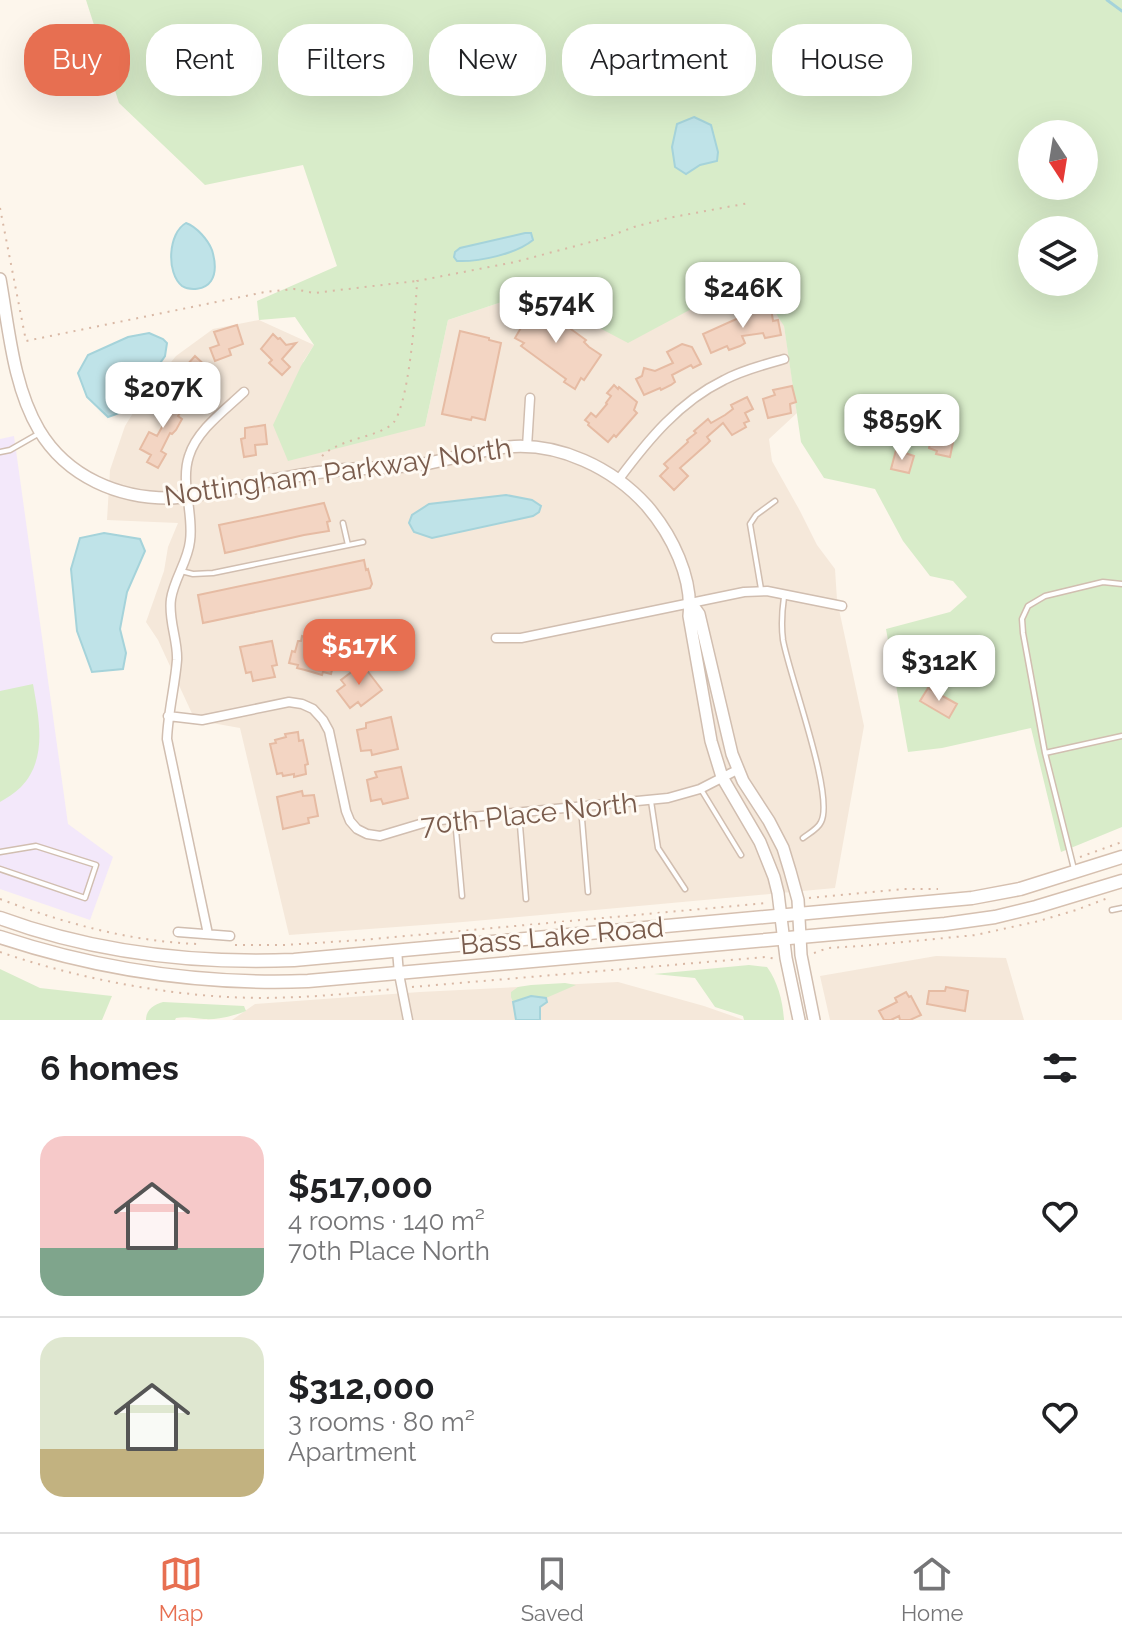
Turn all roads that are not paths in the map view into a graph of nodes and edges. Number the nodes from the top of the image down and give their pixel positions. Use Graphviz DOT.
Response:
graph roads {
  1 [pos="0,279"];
  2 [pos="784,359"];
  3 [pos="244,392"];
  4 [pos="530,398"];
  5 [pos="40,432"];
  6 [pos="527,447"];
  7 [pos="0,452"];
  8 [pos="619,479"];
  9 [pos="188,497"];
  10 [pos="775,501"];
  11 [pos="343,523"];
  12 [pos="363,542"];
  13 [pos="348,545"];
  14 [pos="181,571"];
  15 [pos="1122,584"];
  16 [pos="761,591"];
  17 [pos="785,594"];
  18 [pos="691,602"];
  19 [pos="842,606"];
  20 [pos="496,638"];
  21 [pos="168,716"];
  22 [pos="1122,736"];
  23 [pos="1045,753"];
  24 [pos="737,770"];
  25 [pos="722,777"];
  26 [pos="700,789"];
  27 [pos="651,801"];
  28 [pos="581,807"];
  29 [pos="519,813"];
  30 [pos="455,819"];
  31 [pos="803,838"];
  32 [pos="0,852"];
  33 [pos="741,855"];
  34 [pos="1122,857"];
  35 [pos="0,869"];
  36 [pos="1075,873"];
  37 [pos="1122,881"];
  38 [pos="685,889"];
  39 [pos="588,892"];
  40 [pos="462,896"];
  41 [pos="526,899"];
  42 [pos="1122,908"];
  43 [pos="1112,910"];
  44 [pos="799,915"];
  45 [pos="781,916"];
  46 [pos="0,918"];
  47 [pos="178,932"];
  48 [pos="208,934"];
  49 [pos="230,936"];
  50 [pos="0,937"];
  51 [pos="801,937"];
  52 [pos="783,939"];
  53 [pos="397,950"];
  54 [pos="399,974"];
  55 [pos="408,1020"];
  56 [pos="799,1020"];
  57 [pos="814,1020"];
  1 -- 5 [label="street, Nottingham Parkway North"];
  2 -- 8 [label="street"];
  3 -- 9 [label="street"];
  4 -- 6 [label="street"];
  5 -- 7 [label="lane"];
  5 -- 9 [label="street, Nottingham Parkway North"];
  6 -- 8 [label="street, Nottingham Parkway North"];
  6 -- 9 [label="street, Nottingham Parkway North"];
  8 -- 18 [label="street, Nottingham Parkway North"];
  9 -- 14 [label="street"];
  10 -- 16 [label="lane"];
  11 -- 13 [label="lane"];
  12 -- 13 [label="lane"];
  13 -- 14 [label="lane"];
  14 -- 21 [label="street"];
  15 -- 23 [label="lane"];
  16 -- 17 [label="street"];
  16 -- 18 [label="street"];
  17 -- 19 [label="street"];
  17 -- 31 [label="lane"];
  18 -- 20 [label="street"];
  18 -- 24 [label="street, Nottingham Parkway North"];
  18 -- 25 [label="street, Nottingham Parkway North"];
  21 -- 30 [label="street, 70th Place North"];
  21 -- 48 [label="street"];
  22 -- 23 [label="lane"];
  23 -- 36 [label="lane"];
  24 -- 25 [label="street, 70th Place North"];
  24 -- 44 [label="street, Nottingham Parkway North"];
  25 -- 26 [label="street, 70th Place North"];
  25 -- 45 [label="street, Nottingham Parkway North"];
  26 -- 27 [label="street, 70th Place North"];
  26 -- 33 [label="lane"];
  27 -- 28 [label="street, 70th Place North"];
  27 -- 38 [label="lane"];
  28 -- 29 [label="street, 70th Place North"];
  28 -- 39 [label="lane"];
  29 -- 30 [label="street, 70th Place North"];
  29 -- 41 [label="lane"];
  30 -- 40 [label="lane"];
  32 -- 35 [label="lane"];
  34 -- 36 [label="main road, Bass Lake Road"];
  36 -- 44 [label="main road, Bass Lake Road"];
  37 -- 51 [label="main road, Bass Lake Road"];
  42 -- 43 [label="lane"];
  44 -- 45 [label="main road, Bass Lake Road"];
  44 -- 51 [label="street, Nottingham Parkway North"];
  45 -- 52 [label="street, Nottingham Parkway North"];
  45 -- 53 [label="main road, Bass Lake Road"];
  46 -- 53 [label="main road, Bass Lake Road"];
  47 -- 48 [label="street"];
  48 -- 49 [label="street"];
  50 -- 54 [label="main road, Bass Lake Road"];
  51 -- 52 [label="main road, Bass Lake Road"];
  51 -- 57 [label="street, Nottingham Parkway North"];
  52 -- 54 [label="main road, Bass Lake Road"];
  52 -- 56 [label="street, Nottingham Parkway North"];
  53 -- 54 [label="street"];
  54 -- 55 [label="street"];
}
